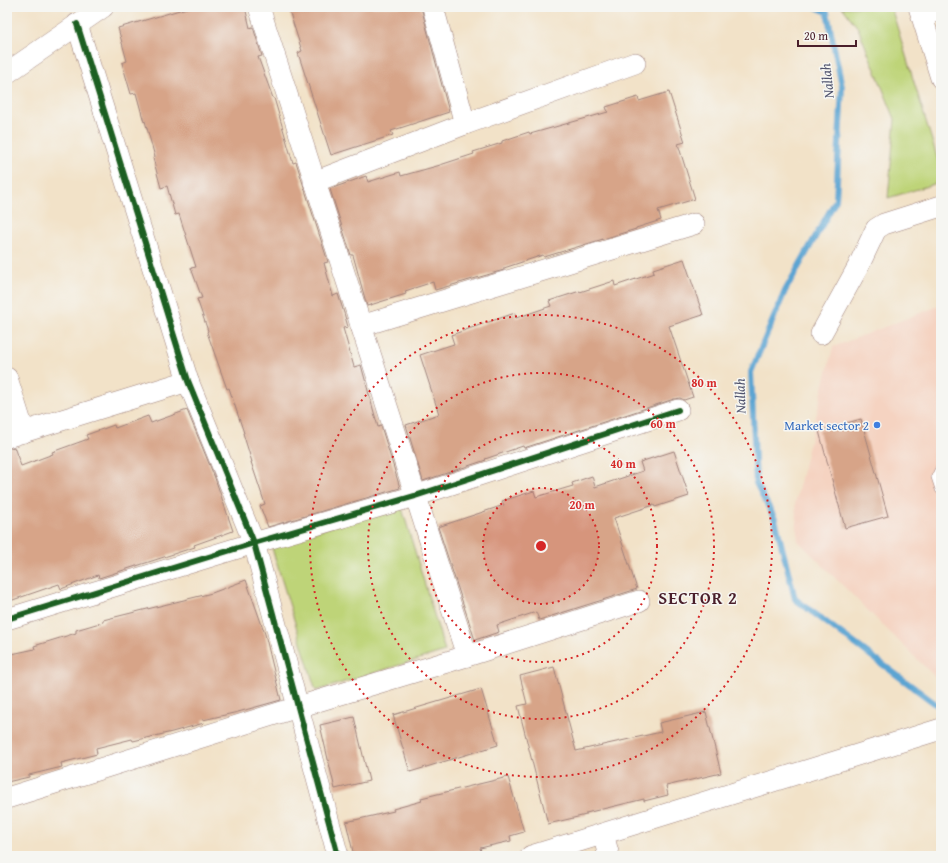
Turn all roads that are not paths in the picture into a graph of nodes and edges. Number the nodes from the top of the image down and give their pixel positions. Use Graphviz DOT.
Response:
graph roads {
  1 [pos="103,7"];
  2 [pos="259,7"];
  3 [pos="433,7"];
  4 [pos="927,11"];
  5 [pos="77,24"];
  6 [pos="635,63"];
  7 [pos="7,73"];
  8 [pos="941,78"];
  9 [pos="465,124"];
  10 [pos="314,182"];
  11 [pos="941,206"];
  12 [pos="694,224"];
  13 [pos="361,326"];
  14 [pos="821,334"];
  15 [pos="7,378"];
  16 [pos="188,381"];
  17 [pos="678,410"];
  18 [pos="16,435"];
  19 [pos="941,469"];
  20 [pos="941,489"];
  21 [pos="415,496"];
  22 [pos="254,543"];
  23 [pos="639,601"];
  24 [pos="7,619"];
  25 [pos="467,656"];
  26 [pos="298,707"];
  27 [pos="941,729"];
  28 [pos="7,798"];
  29 [pos="603,834"];
  30 [pos="338,856"];
  31 [pos="531,856"];
  32 [pos="610,856"];
  1 -- 5 [label="street"];
  2 -- 10 [label="street"];
  3 -- 9 [label="street"];
  4 -- 8 [label="street"];
  5 -- 7 [label="street"];
  5 -- 16 [label="street"];
  6 -- 9 [label="street"];
  9 -- 10 [label="street"];
  10 -- 13 [label="street"];
  11 -- 14 [label="street"];
  12 -- 13 [label="street"];
  13 -- 21 [label="street"];
  15 -- 18 [label="street"];
  16 -- 18 [label="street"];
  16 -- 22 [label="street"];
  17 -- 21 [label="street"];
  19 -- 20 [label="lane"];
  21 -- 22 [label="street"];
  21 -- 25 [label="street"];
  22 -- 24 [label="street"];
  22 -- 26 [label="street"];
  23 -- 25 [label="street"];
  25 -- 26 [label="street"];
  26 -- 28 [label="street"];
  26 -- 30 [label="street"];
  27 -- 29 [label="street"];
  29 -- 31 [label="street"];
  29 -- 32 [label="street"];
}
